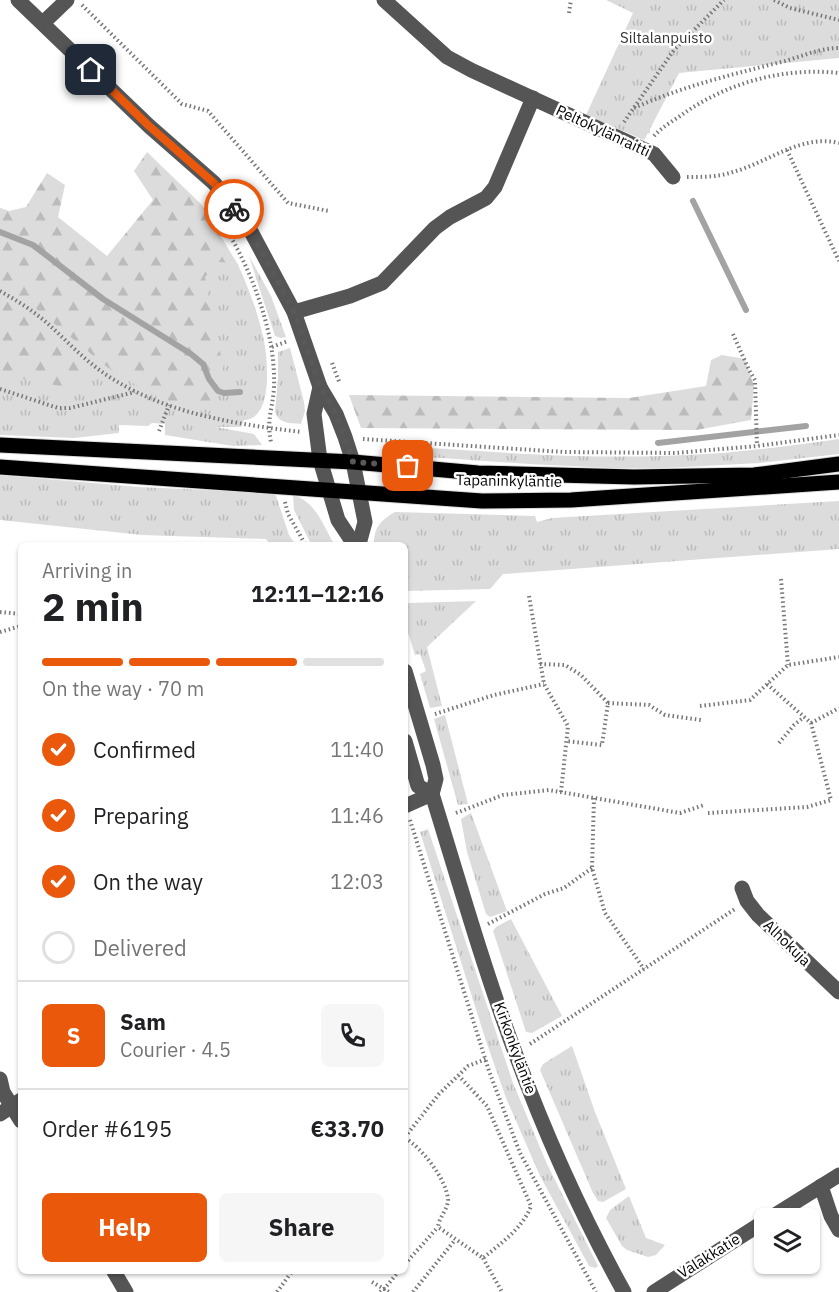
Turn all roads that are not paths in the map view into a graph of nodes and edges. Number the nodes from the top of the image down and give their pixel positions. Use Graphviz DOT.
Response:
graph roads {
  1 [pos="18,0"];
  2 [pos="67,0"];
  3 [pos="384,0"];
  4 [pos="43,23"];
  5 [pos="533,98"];
  6 [pos="673,177"];
  7 [pos="294,312"];
  8 [pos="320,387"];
  9 [pos="0,445"];
  10 [pos="320,460"];
  11 [pos="353,462"];
  12 [pos="839,465"];
  13 [pos="0,467"];
  14 [pos="839,482"];
  15 [pos="328,490"];
  16 [pos="360,492"];
  17 [pos="353,542"];
  18 [pos="360,542"];
  19 [pos="408,681"];
  20 [pos="408,751"];
  21 [pos="432,794"];
  22 [pos="408,805"];
  23 [pos="744,894"];
  24 [pos="839,992"];
  25 [pos="0,1079"];
  26 [pos="11,1107"];
  27 [pos="839,1175"];
  28 [pos="821,1186"];
  29 [pos="786,1208"];
  30 [pos="754,1228"];
  31 [pos="839,1230"];
  32 [pos="115,1274"];
  33 [pos="126,1292"];
  34 [pos="624,1292"];
  35 [pos="654,1292"];
  1 -- 4 [label="street"];
  2 -- 4 [label="street"];
  3 -- 5 [label="street, Peltokylänraitti"];
  4 -- 7 [label="street"];
  5 -- 6 [label="street, Peltokylänraitti"];
  5 -- 7 [label="street"];
  7 -- 8 [label="street"];
  8 -- 10 [label="street"];
  8 -- 11 [label="street"];
  9 -- 10 [label="main road, Tapaninkyläntie"];
  10 -- 11 [label="main road, Tapaninkyläntie"];
  10 -- 15 [label="street"];
  11 -- 12 [label="main road, Tapaninkyläntie"];
  11 -- 16 [label="street"];
  13 -- 15 [label="main road, Tapaninkyläntie"];
  14 -- 16 [label="main road, Tapaninkyläntie"];
  15 -- 16 [label="main road, Tapaninkyläntie"];
  15 -- 17 [label="street"];
  16 -- 18 [label="street"];
  19 -- 21 [label="street, Kirkonkyläntie"];
  20 -- 21 [label="street, Kirkonkyläntie"];
  21 -- 22 [label="street"];
  21 -- 34 [label="street, Kirkonkyläntie"];
  23 -- 24 [label="street, Alhokuja"];
  25 -- 26 [label="street"];
  27 -- 28 [label="street"];
  28 -- 29 [label="street"];
  28 -- 31 [label="street"];
  30 -- 35 [label="street, Valakkatie"];
  32 -- 33 [label="street"];
}
